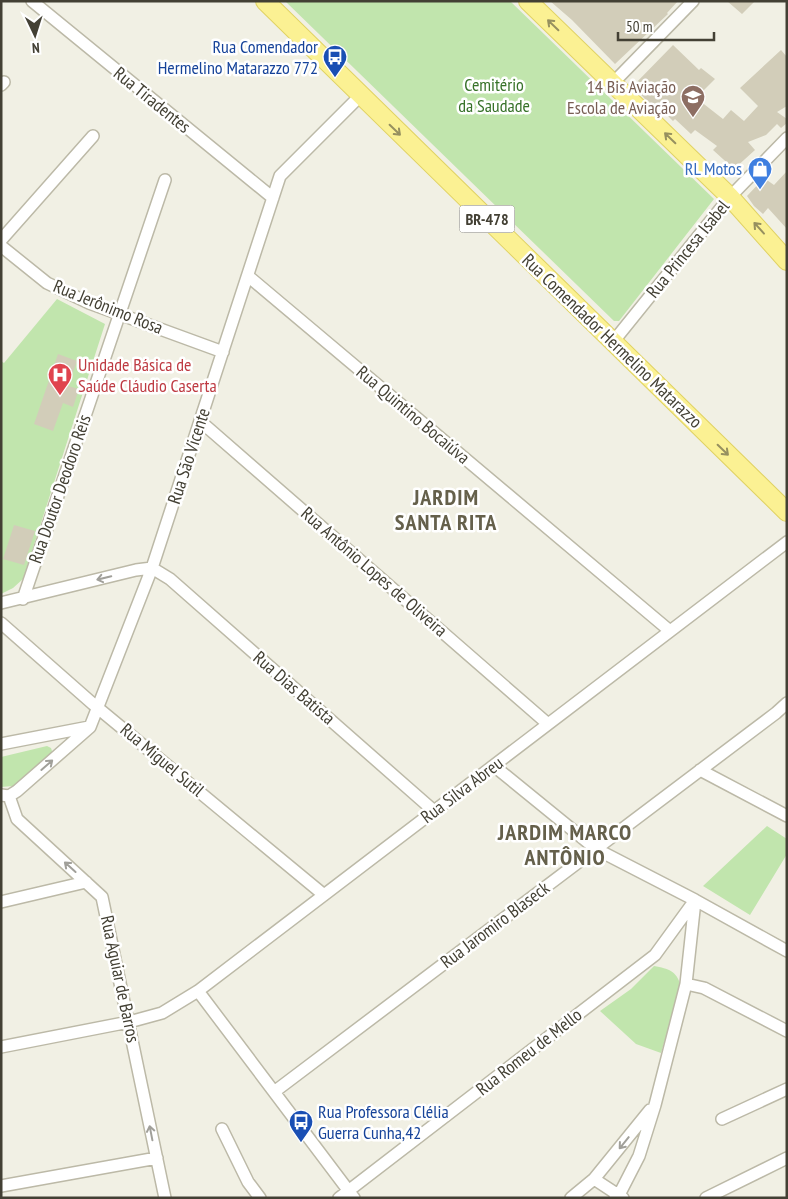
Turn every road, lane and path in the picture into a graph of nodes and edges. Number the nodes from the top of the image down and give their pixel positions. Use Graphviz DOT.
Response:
graph roads {
  1 [pos="32,1"];
  2 [pos="265,1"];
  3 [pos="528,1"];
  4 [pos="693,1"];
  5 [pos="613,83"];
  6 [pos="360,96"];
  7 [pos="93,136"];
  8 [pos="787,138"];
  9 [pos="165,180"];
  10 [pos="730,196"];
  11 [pos="273,198"];
  12 [pos="1,240"];
  13 [pos="1,246"];
  14 [pos="787,260"];
  15 [pos="248,276"];
  16 [pos="119,314"];
  17 [pos="614,342"];
  18 [pos="223,352"];
  19 [pos="200,421"];
  20 [pos="787,512"];
  21 [pos="787,542"];
  22 [pos="152,568"];
  23 [pos="23,598"];
  24 [pos="1,603"];
  25 [pos="1,623"];
  26 [pos="670,631"];
  27 [pos="787,703"];
  28 [pos="98,708"];
  29 [pos="548,724"];
  30 [pos="90,727"];
  31 [pos="52,734"];
  32 [pos="1,744"];
  33 [pos="61,752"];
  34 [pos="494,766"];
  35 [pos="700,770"];
  36 [pos="5,795"];
  37 [pos="434,811"];
  38 [pos="787,816"];
  39 [pos="596,849"];
  40 [pos="86,882"];
  41 [pos="324,895"];
  42 [pos="695,900"];
  43 [pos="1,902"];
  44 [pos="787,951"];
  45 [pos="686,984"];
  46 [pos="198,991"];
  47 [pos="129,1022"];
  48 [pos="787,1031"];
  49 [pos="1,1047"];
  50 [pos="787,1089"];
  51 [pos="274,1092"];
  52 [pos="655,1105"];
  53 [pos="722,1119"];
  54 [pos="222,1129"];
  55 [pos="157,1158"];
  56 [pos="787,1158"];
  57 [pos="594,1179"];
  58 [pos="1,1186"];
  59 [pos="351,1194"];
  60 [pos="619,1197"];
  61 [pos="165,1198"];
  62 [pos="260,1198"];
  63 [pos="339,1198"];
  64 [pos="571,1198"];
  65 [pos="706,1198"];
  1 -- 11 [label="street, Rua Tiradentes"];
  2 -- 6 [label="main road, Rua Comendador Hermelino Matarazzo / BR-478"];
  5 -- 3 [label="main road, one-way"];
  4 -- 5 [label="street"];
  10 -- 5 [label="main road, one-way"];
  6 -- 11 [label="street, Rua São Vicente"];
  6 -- 17 [label="main road, Rua Comendador Hermelino Matarazzo / BR-478, one-way"];
  7 -- 12 [label="street"];
  8 -- 10 [label="street, Rua Princesa Isabel"];
  9 -- 16 [label="street, Rua Doutor Deodoro Reis"];
  14 -- 10 [label="main road, one-way"];
  10 -- 17 [label="street, Rua Princesa Isabel"];
  11 -- 15 [label="street, Rua São Vicente"];
  13 -- 16 [label="street, Rua Jerônimo Rosa"];
  15 -- 18 [label="street, Rua São Vicente"];
  15 -- 26 [label="street, Rua Quintino Bocaiúva"];
  16 -- 18 [label="street, Rua Jerônimo Rosa"];
  16 -- 23 [label="street, Rua Doutor Deodoro Reis"];
  17 -- 20 [label="main road, Rua Comendador Hermelino Matarazzo / BR-478, one-way"];
  18 -- 19 [label="street, Rua São Vicente"];
  19 -- 22 [label="street, Rua São Vicente"];
  19 -- 29 [label="street, Rua Antônio Lopes de Oliveira"];
  21 -- 26 [label="street, Rua Silva Abreu"];
  22 -- 23 [label="street, one-way"];
  22 -- 28 [label="street, Rua São Vicente"];
  22 -- 37 [label="street, Rua Dias Batista"];
  23 -- 24 [label="street"];
  25 -- 28 [label="street, Rua Miguel Sutil"];
  26 -- 29 [label="street, Rua Silva Abreu"];
  27 -- 35 [label="street, Rua Jaromiro Blaseck"];
  28 -- 30 [label="street, Rua São Vicente"];
  28 -- 41 [label="street, Rua Miguel Sutil"];
  29 -- 34 [label="street, Rua Silva Abreu"];
  30 -- 31 [label="street"];
  30 -- 33 [label="street"];
  31 -- 32 [label="street"];
  31 -- 33 [label="street"];
  36 -- 33 [label="street, one-way"];
  34 -- 37 [label="street, Rua Silva Abreu"];
  34 -- 39 [label="street"];
  35 -- 38 [label="street"];
  35 -- 39 [label="street, Rua Jaromiro Blaseck"];
  40 -- 36 [label="street, Rua Aguiar de Barros, one-way"];
  37 -- 41 [label="street, Rua Silva Abreu"];
  39 -- 42 [label="street"];
  39 -- 51 [label="street, Rua Jaromiro Blaseck"];
  40 -- 43 [label="street"];
  40 -- 47 [label="street, Rua Aguiar de Barros"];
  41 -- 46 [label="street, Rua Silva Abreu"];
  42 -- 44 [label="street"];
  42 -- 45 [label="street"];
  42 -- 59 [label="street, Rua Romeu de Mello"];
  45 -- 48 [label="street"];
  45 -- 52 [label="street"];
  46 -- 47 [label="street, Rua Silva Abreu"];
  46 -- 51 [label="street"];
  47 -- 49 [label="street, Rua Silva Abreu"];
  55 -- 47 [label="street, Rua Aguiar de Barros, one-way"];
  50 -- 53 [label="street"];
  51 -- 59 [label="street"];
  52 -- 57 [label="street, one-way"];
  52 -- 60 [label="street"];
  54 -- 62 [label="street"];
  55 -- 58 [label="street"];
  55 -- 61 [label="street, Rua Aguiar de Barros"];
  56 -- 65 [label="street"];
  57 -- 60 [label="street"];
  57 -- 64 [label="street"];
  59 -- 63 [label="street, Rua Romeu de Mello"];
}
